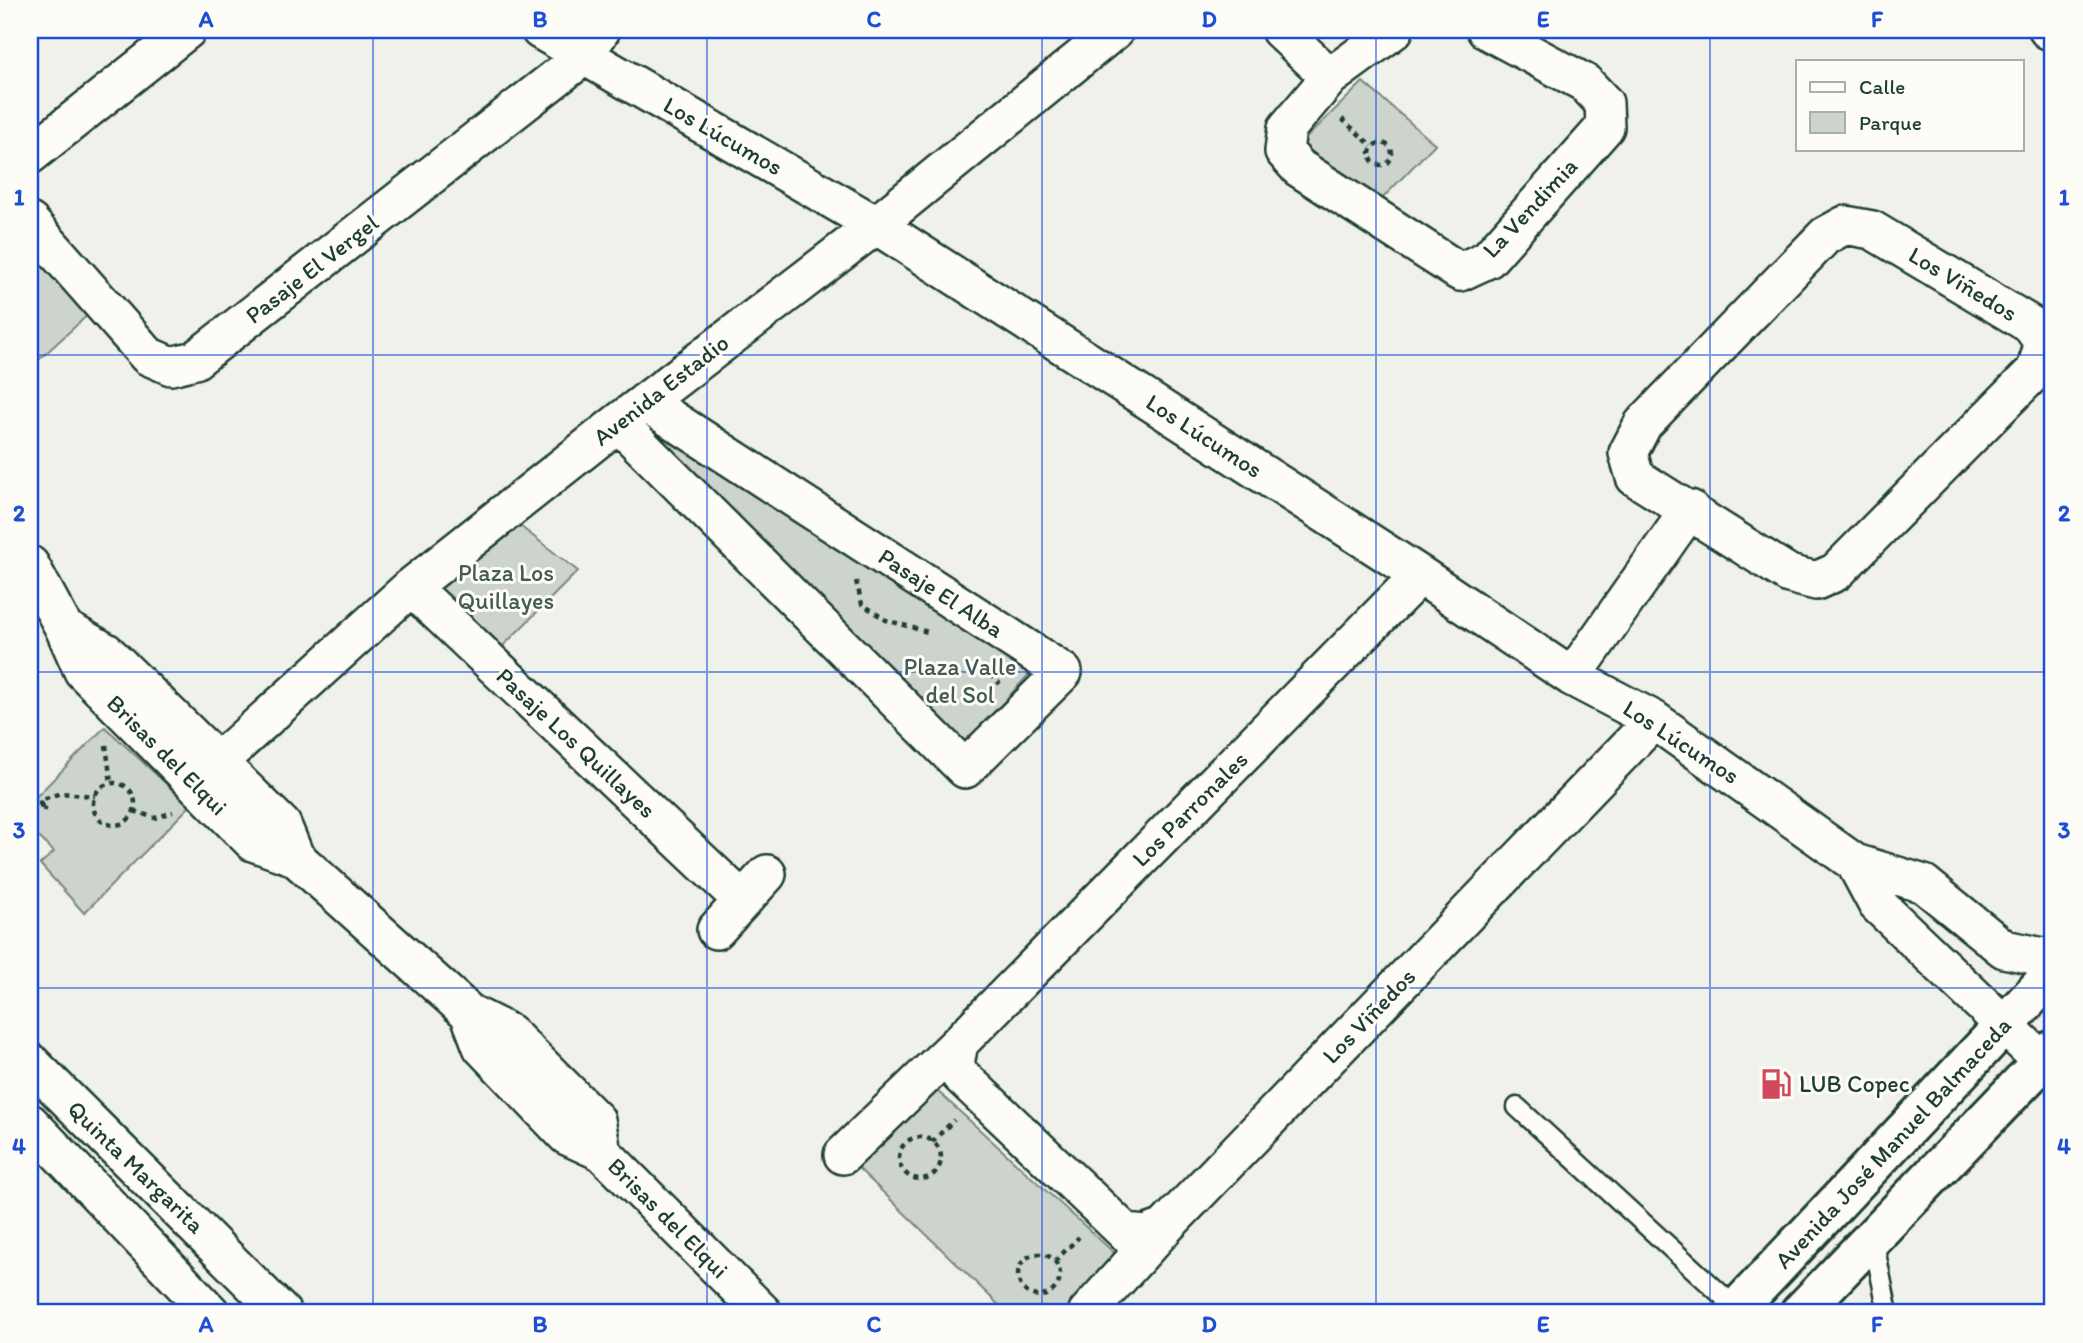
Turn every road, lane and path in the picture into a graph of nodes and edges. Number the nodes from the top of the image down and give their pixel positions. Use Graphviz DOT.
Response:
graph roads {
  1 [pos="187,30"];
  2 [pos="540,30"];
  3 [pos="1115,30"];
  4 [pos="1280,30"];
  5 [pos="1394,30"];
  6 [pos="1486,30"];
  7 [pos="2048,30"];
  8 [pos="2053,32"];
  9 [pos="593,43"];
  10 [pos="1330,77"];
  11 [pos="30,155"];
  12 [pos="1393,155"];
  13 [pos="30,222"];
  14 [pos="876,225"];
  15 [pos="30,311"];
  16 [pos="30,327"];
  17 [pos="631,412"];
  18 [pos="1690,509"];
  19 [pos="30,566"];
  20 [pos="1420,575"];
  21 [pos="411,587"];
  22 [pos="64,628"];
  23 [pos="1573,677"];
  24 [pos="1654,720"];
  25 [pos="218,762"];
  26 [pos="95,796"];
  27 [pos="39,806"];
  28 [pos="295,857"];
  29 [pos="1855,863"];
  30 [pos="767,874"];
  31 [pos="742,900"];
  32 [pos="716,930"];
  33 [pos="2053,959"];
  34 [pos="2053,972"];
  35 [pos="2005,1023"];
  36 [pos="960,1044"];
  37 [pos="2048,1056"];
  38 [pos="30,1062"];
  39 [pos="1517,1107"];
  40 [pos="30,1123"];
  41 [pos="843,1155"];
  42 [pos="925,1178"];
  43 [pos="1164,1228"];
  44 [pos="1873,1238"];
  45 [pos="213,1242"];
  46 [pos="175,1275"];
  47 [pos="1044,1295"];
  48 [pos="1735,1311"];
  49 [pos="211,1313"];
  50 [pos="282,1313"];
  51 [pos="763,1313"];
  52 [pos="1087,1313"];
  53 [pos="1800,1313"];
  54 [pos="1888,1313"];
  1 -- 11 [label="street"];
  2 -- 9 [label="street, Los Lúcumos"];
  3 -- 14 [label="street, Avenida Estadio"];
  4 -- 10 [label="street"];
  5 -- 10 [label="street, La Vendimia"];
  6 -- 10 [label="street, La Vendimia"];
  7 -- 8 [label="street"];
  9 -- 13 [label="street, Pasaje El Vergel"];
  9 -- 14 [label="street, Los Lúcumos"];
  12 -- 12 [label="path"];
  14 -- 17 [label="street, Avenida Estadio"];
  14 -- 20 [label="street, Los Lúcumos"];
  15 -- 16 [label="path"];
  17 -- 17 [label="street, Pasaje El Alba"];
  17 -- 21 [label="street, Avenida Estadio"];
  18 -- 18 [label="street, Los Viñedos"];
  18 -- 23 [label="street"];
  19 -- 22 [label="street, Brisas del Elqui"];
  20 -- 23 [label="street, Los Lúcumos"];
  20 -- 36 [label="street, Los Parronales"];
  21 -- 25 [label="street, Avenida Estadio"];
  21 -- 31 [label="street, Pasaje Los Quillayes"];
  22 -- 25 [label="street, Brisas del Elqui"];
  22 -- 28 [label="street, Brisas del Elqui"];
  23 -- 24 [label="street, Los Lúcumos"];
  24 -- 29 [label="street, Los Lúcumos"];
  24 -- 43 [label="street, Los Viñedos"];
  25 -- 28 [label="street, Brisas del Elqui"];
  26 -- 26 [label="path"];
  26 -- 27 [label="path"];
  28 -- 51 [label="street, Brisas del Elqui"];
  29 -- 33 [label="street, Los Lúcumos"];
  29 -- 35 [label="street, Los Lúcumos"];
  30 -- 31 [label="street"];
  31 -- 32 [label="street"];
  34 -- 35 [label="main road, Avenida José Manuel Balmaceda"];
  35 -- 37 [label="street, Los Lúcumos"];
  35 -- 48 [label="main road, Avenida José Manuel Balmaceda"];
  36 -- 41 [label="street, Los Parronales"];
  36 -- 43 [label="street"];
  37 -- 44 [label="main road, Avenida José Manuel Balmaceda"];
  38 -- 45 [label="street, Quinta Margarita"];
  39 -- 48 [label="lane"];
  40 -- 46 [label="street, Quinta Margarita"];
  42 -- 42 [label="path"];
  43 -- 52 [label="street, Los Viñedos"];
  44 -- 53 [label="main road, Avenida José Manuel Balmaceda"];
  44 -- 54 [label="lane"];
  45 -- 46 [label="street, Quinta Margarita"];
  45 -- 50 [label="street, Quinta Margarita"];
  46 -- 49 [label="street, Quinta Margarita"];
  47 -- 47 [label="path"];
}
